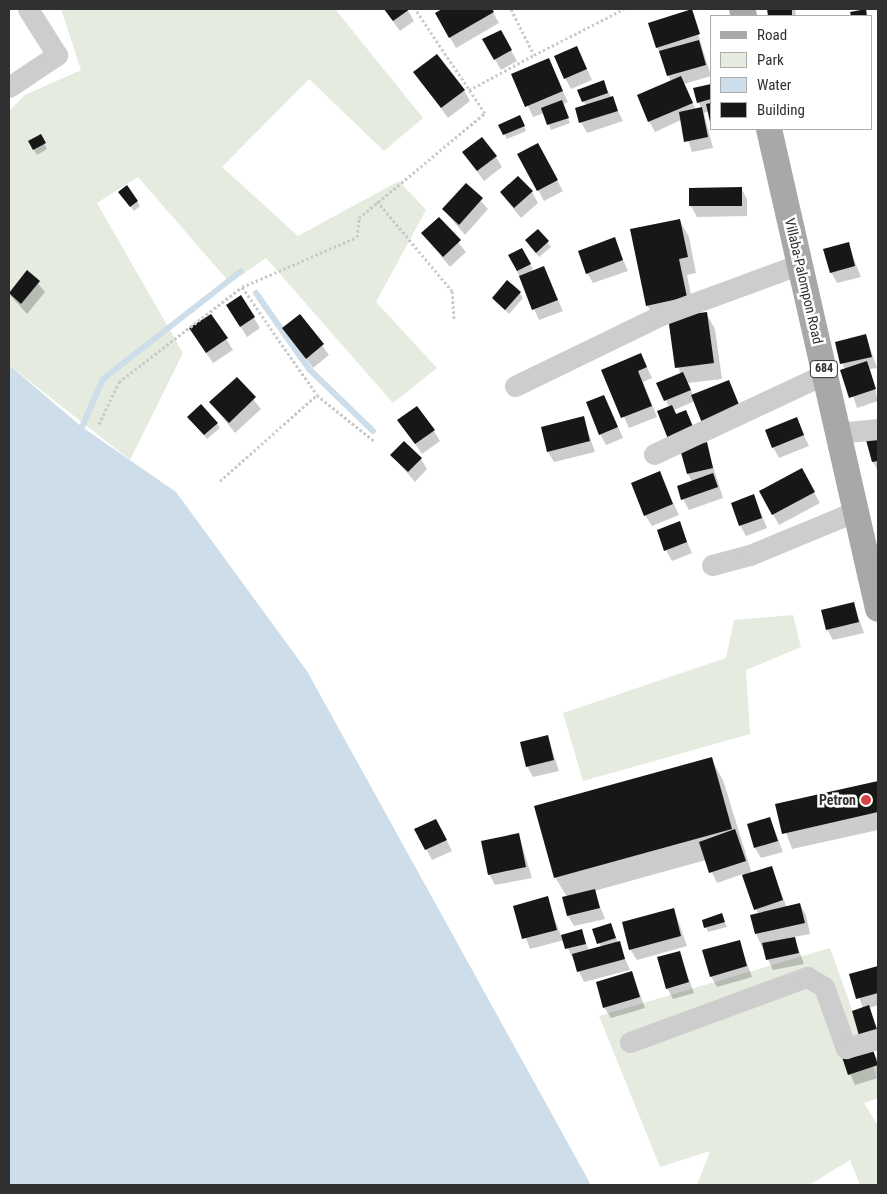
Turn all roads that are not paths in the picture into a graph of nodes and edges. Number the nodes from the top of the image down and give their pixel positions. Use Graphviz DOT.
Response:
graph roads {
  1 [pos="28,9"];
  2 [pos="9,87"];
  3 [pos="769,130"];
  4 [pos="800,264"];
  5 [pos="825,374"];
  6 [pos="515,386"];
  7 [pos="878,429"];
  8 [pos="838,433"];
  9 [pos="654,454"];
  10 [pos="856,511"];
  11 [pos="712,565"];
  12 [pos="878,609"];
  13 [pos="878,1039"];
  14 [pos="630,1042"];
  1 -- 2 [label="street"];
  3 -- 4 [label="main road, Villaba-Palompon Road / 684"];
  4 -- 5 [label="main road, Villaba-Palompon Road / 684"];
  4 -- 6 [label="street"];
  5 -- 8 [label="main road, Villaba-Palompon Road / 684"];
  5 -- 9 [label="street"];
  7 -- 8 [label="street"];
  8 -- 10 [label="main road, Villaba-Palompon Road / 684"];
  10 -- 11 [label="street"];
  10 -- 12 [label="main road, Villaba-Palompon Road / 684"];
  13 -- 14 [label="street"];
}
